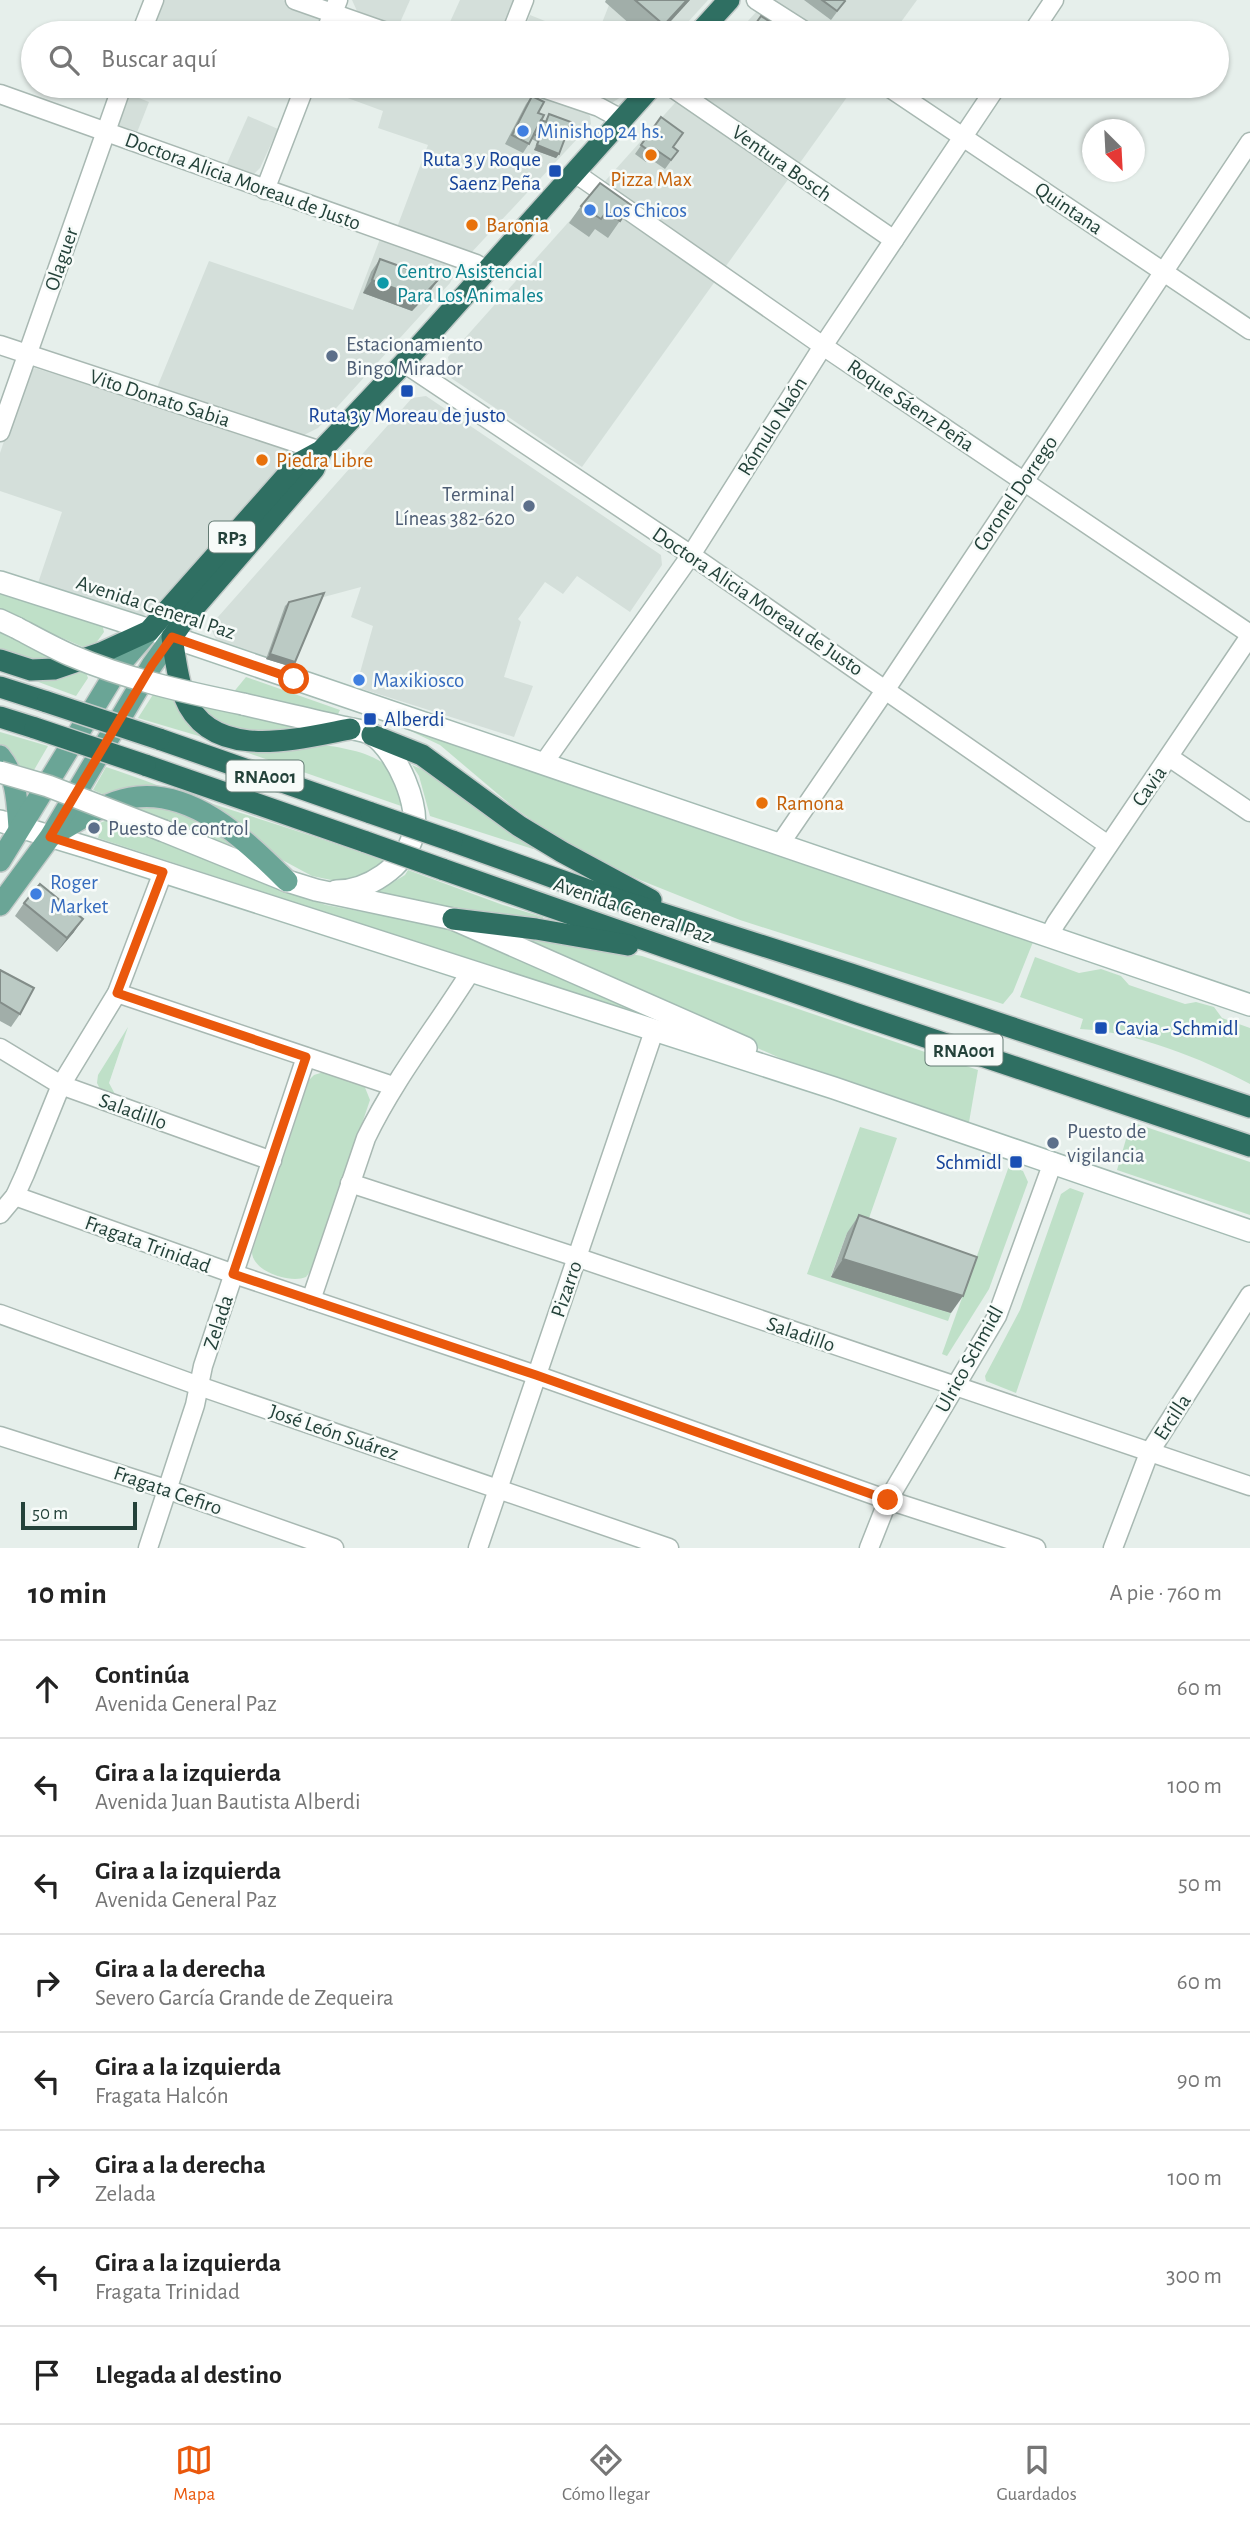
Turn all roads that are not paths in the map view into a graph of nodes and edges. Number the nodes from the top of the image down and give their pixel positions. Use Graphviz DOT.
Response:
graph roads {
  1 [pos="153,0"];
  2 [pos="295,0"];
  3 [pos="524,0"];
  4 [pos="729,0"];
  5 [pos="757,0"];
  6 [pos="1055,0"];
  7 [pos="335,7"];
  8 [pos="145,21"];
  9 [pos="364,21"];
  10 [pos="516,21"];
  11 [pos="710,21"];
  12 [pos="789,21"];
  13 [pos="1040,21"];
  14 [pos="0,94"];
  15 [pos="117,98"];
  16 [pos="300,98"];
  17 [pos="572,98"];
  18 [pos="642,98"];
  19 [pos="687,98"];
  20 [pos="905,98"];
  21 [pos="989,98"];
  22 [pos="623,120"];
  23 [pos="105,131"];
  24 [pos="964,136"];
  25 [pos="1250,142"];
  26 [pos="575,173"];
  27 [pos="265,190"];
  28 [pos="894,240"];
  29 [pos="486,270"];
  30 [pos="1163,272"];
  31 [pos="1250,330"];
  32 [pos="0,345"];
  33 [pos="823,346"];
  34 [pos="28,354"];
  35 [pos="404,363"];
  36 [pos="0,432"];
  37 [pos="321,451"];
  38 [pos="1023,481"];
  39 [pos="691,555"];
  40 [pos="0,582"];
  41 [pos="8,624"];
  42 [pos="149,631"];
  43 [pos="1250,635"];
  44 [pos="172,637"];
  45 [pos="0,660"];
  46 [pos="0,687"];
  47 [pos="886,689"];
  48 [pos="0,717"];
  49 [pos="350,729"];
  50 [pos="372,735"];
  51 [pos="0,756"];
  52 [pos="1170,757"];
  53 [pos="543,764"];
  54 [pos="0,772"];
  55 [pos="1250,812"];
  56 [pos="9,825"];
  57 [pos="50,837"];
  58 [pos="780,844"];
  59 [pos="1108,845"];
  60 [pos="0,861"];
  61 [pos="163,872"];
  62 [pos="287,881"];
  63 [pos="316,890"];
  64 [pos="0,905"];
  65 [pos="453,919"];
  66 [pos="699,926"];
  67 [pos="1049,936"];
  68 [pos="678,952"];
  69 [pos="471,971"];
  70 [pos="117,993"];
  71 [pos="1250,1005"];
  72 [pos="654,1031"];
  73 [pos="0,1048"];
  74 [pos="306,1057"];
  75 [pos="61,1085"];
  76 [pos="393,1086"];
  77 [pos="834,1088"];
  78 [pos="1250,1107"];
  79 [pos="1250,1146"];
  80 [pos="272,1161"];
  81 [pos="1053,1163"];
  82 [pos="350,1183"];
  83 [pos="15,1196"];
  84 [pos="0,1214"];
  85 [pos="1250,1231"];
  86 [pos="576,1257"];
  87 [pos="233,1274"];
  88 [pos="1250,1295"];
  89 [pos="311,1300"];
  90 [pos="0,1314"];
  91 [pos="536,1375"];
  92 [pos="199,1386"];
  93 [pos="955,1386"];
  94 [pos="0,1436"];
  95 [pos="1149,1452"];
  96 [pos="1250,1486"];
  97 [pos="498,1488"];
  98 [pos="166,1489"];
  99 [pos="888,1500"];
  100 [pos="148,1548"];
  101 [pos="334,1548"];
  102 [pos="478,1548"];
  103 [pos="669,1548"];
  104 [pos="869,1548"];
  105 [pos="1036,1548"];
  106 [pos="1113,1548"];
  1 -- 8 [label="street"];
  2 -- 7 [label="street"];
  3 -- 10 [label="street"];
  4 -- 11 [label="highway"];
  5 -- 12 [label="street"];
  6 -- 13 [label="street"];
  7 -- 9 [label="street"];
  14 -- 23 [label="street, Doctora Alicia Moreau de Justo"];
  15 -- 23 [label="street, Olaguer"];
  16 -- 27 [label="street"];
  17 -- 22 [label="street"];
  18 -- 22 [label="highway, RP3"];
  19 -- 28 [label="street, Ventura Bosch"];
  20 -- 24 [label="street, Quintana"];
  21 -- 24 [label="street, Rómulo Naón"];
  22 -- 26 [label="highway, RP3"];
  23 -- 27 [label="street, Doctora Alicia Moreau de Justo"];
  23 -- 34 [label="street, Olaguer"];
  24 -- 28 [label="street, Rómulo Naón"];
  24 -- 30 [label="street, Quintana"];
  25 -- 30 [label="street, Coronel Dorrego"];
  26 -- 29 [label="highway, RP3"];
  26 -- 33 [label="street, Roque Sáenz Peña"];
  27 -- 29 [label="street, Doctora Alicia Moreau de Justo"];
  28 -- 33 [label="street, Rómulo Naón"];
  29 -- 35 [label="highway, RP3"];
  30 -- 31 [label="street, Quintana"];
  30 -- 38 [label="street, Coronel Dorrego"];
  32 -- 34 [label="street, Vito Donato Sabia"];
  33 -- 38 [label="street, Roque Sáenz Peña"];
  33 -- 39 [label="street, Rómulo Naón"];
  34 -- 36 [label="street, Olaguer"];
  34 -- 37 [label="street, Vito Donato Sabia"];
  35 -- 37 [label="highway, RP3"];
  35 -- 39 [label="street, Doctora Alicia Moreau de Justo"];
  37 -- 42 [label="highway, RP3"];
  37 -- 44 [label="highway, RP3"];
  38 -- 43 [label="street, Roque Sáenz Peña"];
  38 -- 47 [label="street, Coronel Dorrego"];
  39 -- 47 [label="street, Doctora Alicia Moreau de Justo"];
  39 -- 53 [label="street, Rómulo Naón"];
  40 -- 42 [label="street, Avenida General Paz"];
  41 -- 49 [label="street, bridge"];
  42 -- 44 [label="street, Avenida General Paz"];
  42 -- 45 [label="highway"];
  42 -- 56 [label="main road"];
  43 -- 52 [label="street, Cavia"];
  44 -- 49 [label="highway"];
  44 -- 53 [label="street, Avenida General Paz"];
  44 -- 57 [label="main road"];
  46 -- 66 [label="highway, Avenida General Paz / RNA001, bridge"];
  47 -- 58 [label="street, Coronel Dorrego"];
  47 -- 59 [label="street, Doctora Alicia Moreau de Justo"];
  48 -- 68 [label="highway, Avenida General Paz / RNA001, bridge"];
  49 -- 50 [label="street"];
  50 -- 63 [label="street"];
  50 -- 66 [label="highway"];
  51 -- 56 [label="main road"];
  52 -- 55 [label="street"];
  52 -- 59 [label="street, Cavia"];
  53 -- 58 [label="street, Avenida General Paz"];
  54 -- 62 [label="street, bridge"];
  56 -- 57 [label="street"];
  56 -- 60 [label="main road"];
  57 -- 61 [label="street"];
  57 -- 62 [label="main road"];
  57 -- 64 [label="main road"];
  58 -- 67 [label="street, Avenida General Paz"];
  59 -- 67 [label="street, Cavia"];
  61 -- 69 [label="street"];
  61 -- 70 [label="street"];
  62 -- 63 [label="street"];
  63 -- 65 [label="street"];
  65 -- 68 [label="highway"];
  65 -- 77 [label="street"];
  66 -- 78 [label="highway, Avenida General Paz / RNA001"];
  67 -- 71 [label="street, Avenida General Paz"];
  68 -- 79 [label="highway, Avenida General Paz / RNA001"];
  69 -- 72 [label="street"];
  69 -- 76 [label="street"];
  70 -- 74 [label="street"];
  70 -- 75 [label="street"];
  72 -- 77 [label="street"];
  72 -- 86 [label="street, Pizarro"];
  73 -- 75 [label="street, Saladillo"];
  74 -- 76 [label="street"];
  74 -- 80 [label="street, Zelada"];
  75 -- 80 [label="street, Saladillo"];
  75 -- 83 [label="street"];
  76 -- 82 [label="street"];
  77 -- 81 [label="street"];
  80 -- 87 [label="street, Zelada"];
  81 -- 85 [label="street"];
  81 -- 93 [label="street, Ulrico Schmidl"];
  82 -- 86 [label="street, Saladillo"];
  82 -- 89 [label="street"];
  83 -- 84 [label="street"];
  83 -- 87 [label="street, Fragata Trinidad"];
  86 -- 91 [label="street, Pizarro"];
  86 -- 93 [label="street, Saladillo"];
  87 -- 89 [label="street, Fragata Trinidad"];
  87 -- 92 [label="street, Zelada"];
  88 -- 95 [label="street, Ercilla"];
  89 -- 91 [label="street, Fragata Trinidad"];
  90 -- 92 [label="street, José León Suárez"];
  91 -- 97 [label="street, Pizarro"];
  91 -- 99 [label="street, Fragata Trinidad"];
  92 -- 97 [label="street, José León Suárez"];
  92 -- 98 [label="street, Zelada"];
  93 -- 95 [label="street, Saladillo"];
  93 -- 99 [label="street, Ulrico Schmidl"];
  94 -- 98 [label="street, Fragata Cefiro"];
  95 -- 96 [label="street, Saladillo"];
  95 -- 106 [label="street, Ercilla"];
  97 -- 102 [label="street, Pizarro"];
  97 -- 103 [label="street, José León Suárez"];
  98 -- 100 [label="street, Zelada"];
  98 -- 101 [label="street, Fragata Cefiro"];
  99 -- 104 [label="street, Ulrico Schmidl"];
  99 -- 105 [label="street, Fragata Trinidad"];
}
